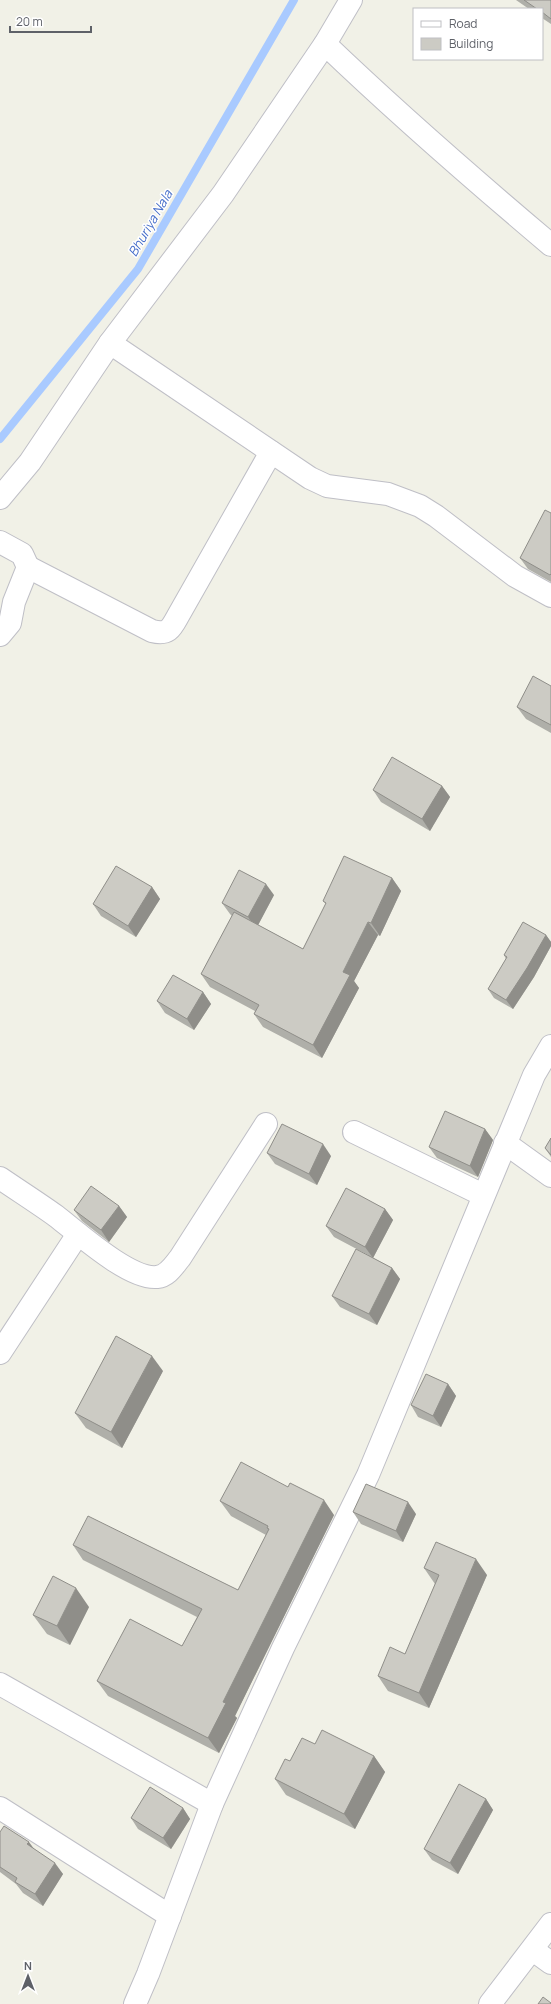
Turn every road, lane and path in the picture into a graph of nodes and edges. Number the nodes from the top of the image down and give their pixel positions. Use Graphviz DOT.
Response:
graph roads {
  1 [pos="351,0"];
  2 [pos="325,44"];
  3 [pos="551,245"];
  4 [pos="110,343"];
  5 [pos="271,452"];
  6 [pos="0,498"];
  7 [pos="0,542"];
  8 [pos="28,567"];
  9 [pos="551,596"];
  10 [pos="0,635"];
  11 [pos="551,1046"];
  12 [pos="266,1124"];
  13 [pos="354,1132"];
  14 [pos="505,1143"];
  15 [pos="551,1176"];
  16 [pos="0,1178"];
  17 [pos="484,1195"];
  18 [pos="78,1234"];
  19 [pos="0,1353"];
  20 [pos="0,1684"];
  21 [pos="212,1804"];
  22 [pos="0,1808"];
  23 [pos="170,1916"];
  24 [pos="551,1924"];
  25 [pos="533,1950"];
  26 [pos="551,1963"];
  27 [pos="135,2004"];
  28 [pos="490,2004"];
  1 -- 2 [label="street"];
  2 -- 3 [label="street"];
  2 -- 4 [label="street"];
  4 -- 5 [label="street"];
  4 -- 6 [label="street"];
  5 -- 8 [label="street"];
  5 -- 9 [label="street"];
  7 -- 8 [label="street"];
  8 -- 10 [label="street"];
  11 -- 14 [label="street"];
  12 -- 18 [label="street"];
  13 -- 17 [label="street"];
  14 -- 15 [label="street"];
  14 -- 17 [label="street"];
  16 -- 18 [label="street"];
  17 -- 21 [label="street"];
  18 -- 19 [label="street"];
  20 -- 21 [label="street"];
  21 -- 23 [label="street"];
  22 -- 23 [label="street"];
  23 -- 27 [label="street"];
  24 -- 25 [label="street"];
  25 -- 26 [label="street"];
  25 -- 28 [label="street"];
}
